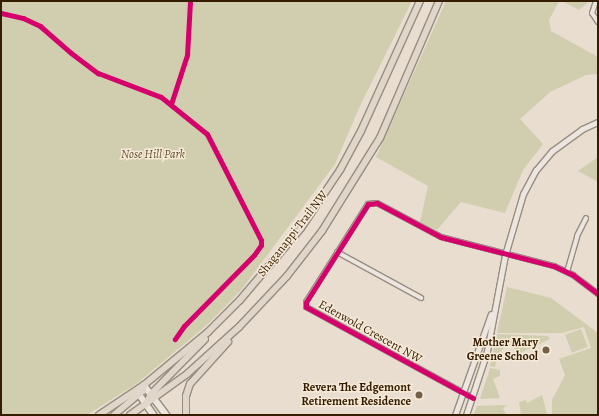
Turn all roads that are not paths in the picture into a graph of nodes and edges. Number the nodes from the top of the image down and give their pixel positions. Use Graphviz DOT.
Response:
graph roads {
  1 [pos="420,1"];
  2 [pos="439,1"];
  3 [pos="596,1"];
  4 [pos="598,22"];
  5 [pos="598,122"];
  6 [pos="586,218"];
  7 [pos="337,252"];
  8 [pos="505,255"];
  9 [pos="568,272"];
  10 [pos="598,294"];
  11 [pos="421,298"];
  12 [pos="493,309"];
  13 [pos="239,327"];
  14 [pos="208,332"];
  15 [pos="144,384"];
  16 [pos="138,392"];
  17 [pos="463,394"];
  18 [pos="153,396"];
  19 [pos="473,398"];
  20 [pos="146,404"];
  21 [pos="99,415"];
  22 [pos="114,415"];
  23 [pos="130,415"];
  24 [pos="154,415"];
  25 [pos="167,415"];
  26 [pos="186,415"];
  27 [pos="455,415"];
  28 [pos="466,415"];
  1 -- 14 [label="main road, Shaganappi Trail NW"];
  2 -- 13 [label="main road, Shaganappi Trail NW"];
  3 -- 4 [label="street"];
  5 -- 8 [label="street"];
  6 -- 9 [label="street"];
  7 -- 8 [label="street, Edenwold Crescent NW"];
  7 -- 11 [label="street"];
  7 -- 17 [label="street, Edenwold Crescent NW"];
  8 -- 9 [label="street, Edenwold Crescent NW"];
  8 -- 12 [label="street"];
  9 -- 10 [label="street"];
  12 -- 17 [label="street"];
  12 -- 19 [label="street"];
  13 -- 18 [label="main road, Shaganappi Trail NW"];
  13 -- 26 [label="main road"];
  14 -- 15 [label="main road, Shaganappi Trail NW"];
  14 -- 18 [label="main road"];
  15 -- 16 [label="main road, Shaganappi Trail NW"];
  15 -- 18 [label="main road"];
  16 -- 20 [label="main road"];
  16 -- 21 [label="main road, Shaganappi Trail NW"];
  16 -- 22 [label="main road"];
  17 -- 19 [label="street, Edenwold Crescent NW"];
  17 -- 27 [label="street"];
  18 -- 20 [label="main road, Shaganappi Trail NW"];
  18 -- 25 [label="main road"];
  19 -- 28 [label="street"];
  20 -- 23 [label="main road, Shaganappi Trail NW"];
  20 -- 24 [label="main road"];
}
